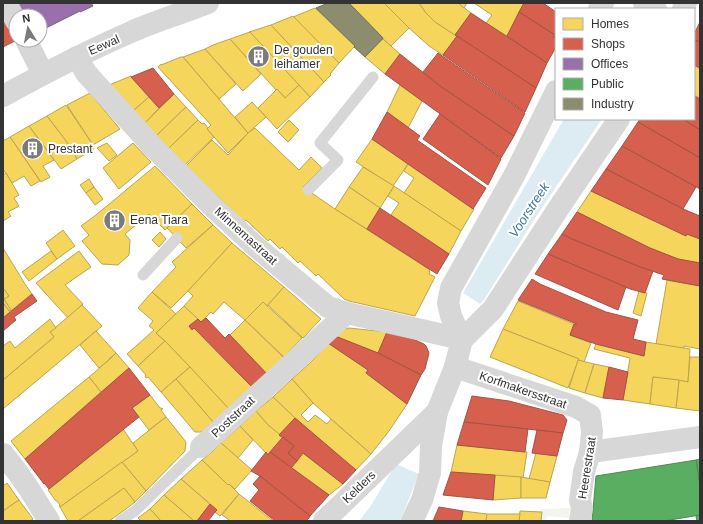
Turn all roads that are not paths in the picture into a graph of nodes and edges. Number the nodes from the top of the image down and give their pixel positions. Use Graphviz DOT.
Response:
graph roads {
  1 [pos="208,3"];
  2 [pos="644,3"];
  3 [pos="654,8"];
  4 [pos="30,48"];
  5 [pos="77,57"];
  6 [pos="43,74"];
  7 [pos="373,77"];
  8 [pos="555,94"];
  9 [pos="3,96"];
  10 [pos="618,120"];
  11 [pos="308,190"];
  12 [pos="177,238"];
  13 [pos="143,275"];
  14 [pos="347,313"];
  15 [pos="462,340"];
  16 [pos="455,367"];
  17 [pos="437,412"];
  18 [pos="590,415"];
  19 [pos="700,437"];
  20 [pos="201,447"];
  21 [pos="590,452"];
  22 [pos="3,454"];
  23 [pos="49,521"];
  24 [pos="120,521"];
  25 [pos="324,521"];
  26 [pos="412,521"];
  27 [pos="580,521"];
  1 -- 5 [label="street, Eewal"];
  2 -- 3 [label="street"];
  4 -- 6 [label="street"];
  5 -- 6 [label="street, Eewal"];
  5 -- 14 [label="street, Minnemastraat"];
  6 -- 9 [label="street, Eewal"];
  7 -- 11 [label="lane"];
  8 -- 15 [label="street"];
  10 -- 15 [label="street"];
  12 -- 13 [label="lane"];
  14 -- 15 [label="street, Minnemastraat"];
  14 -- 20 [label="street, Poststraat"];
  15 -- 16 [label="street"];
  16 -- 17 [label="street"];
  16 -- 18 [label="street, Korfmakersstraat"];
  17 -- 25 [label="street, Kelders"];
  17 -- 26 [label="street"];
  18 -- 21 [label="street, Heerestraat"];
  19 -- 21 [label="street"];
  20 -- 24 [label="lane, Poststraat"];
  21 -- 27 [label="street, Heerestraat"];
  22 -- 23 [label="street"];
}
